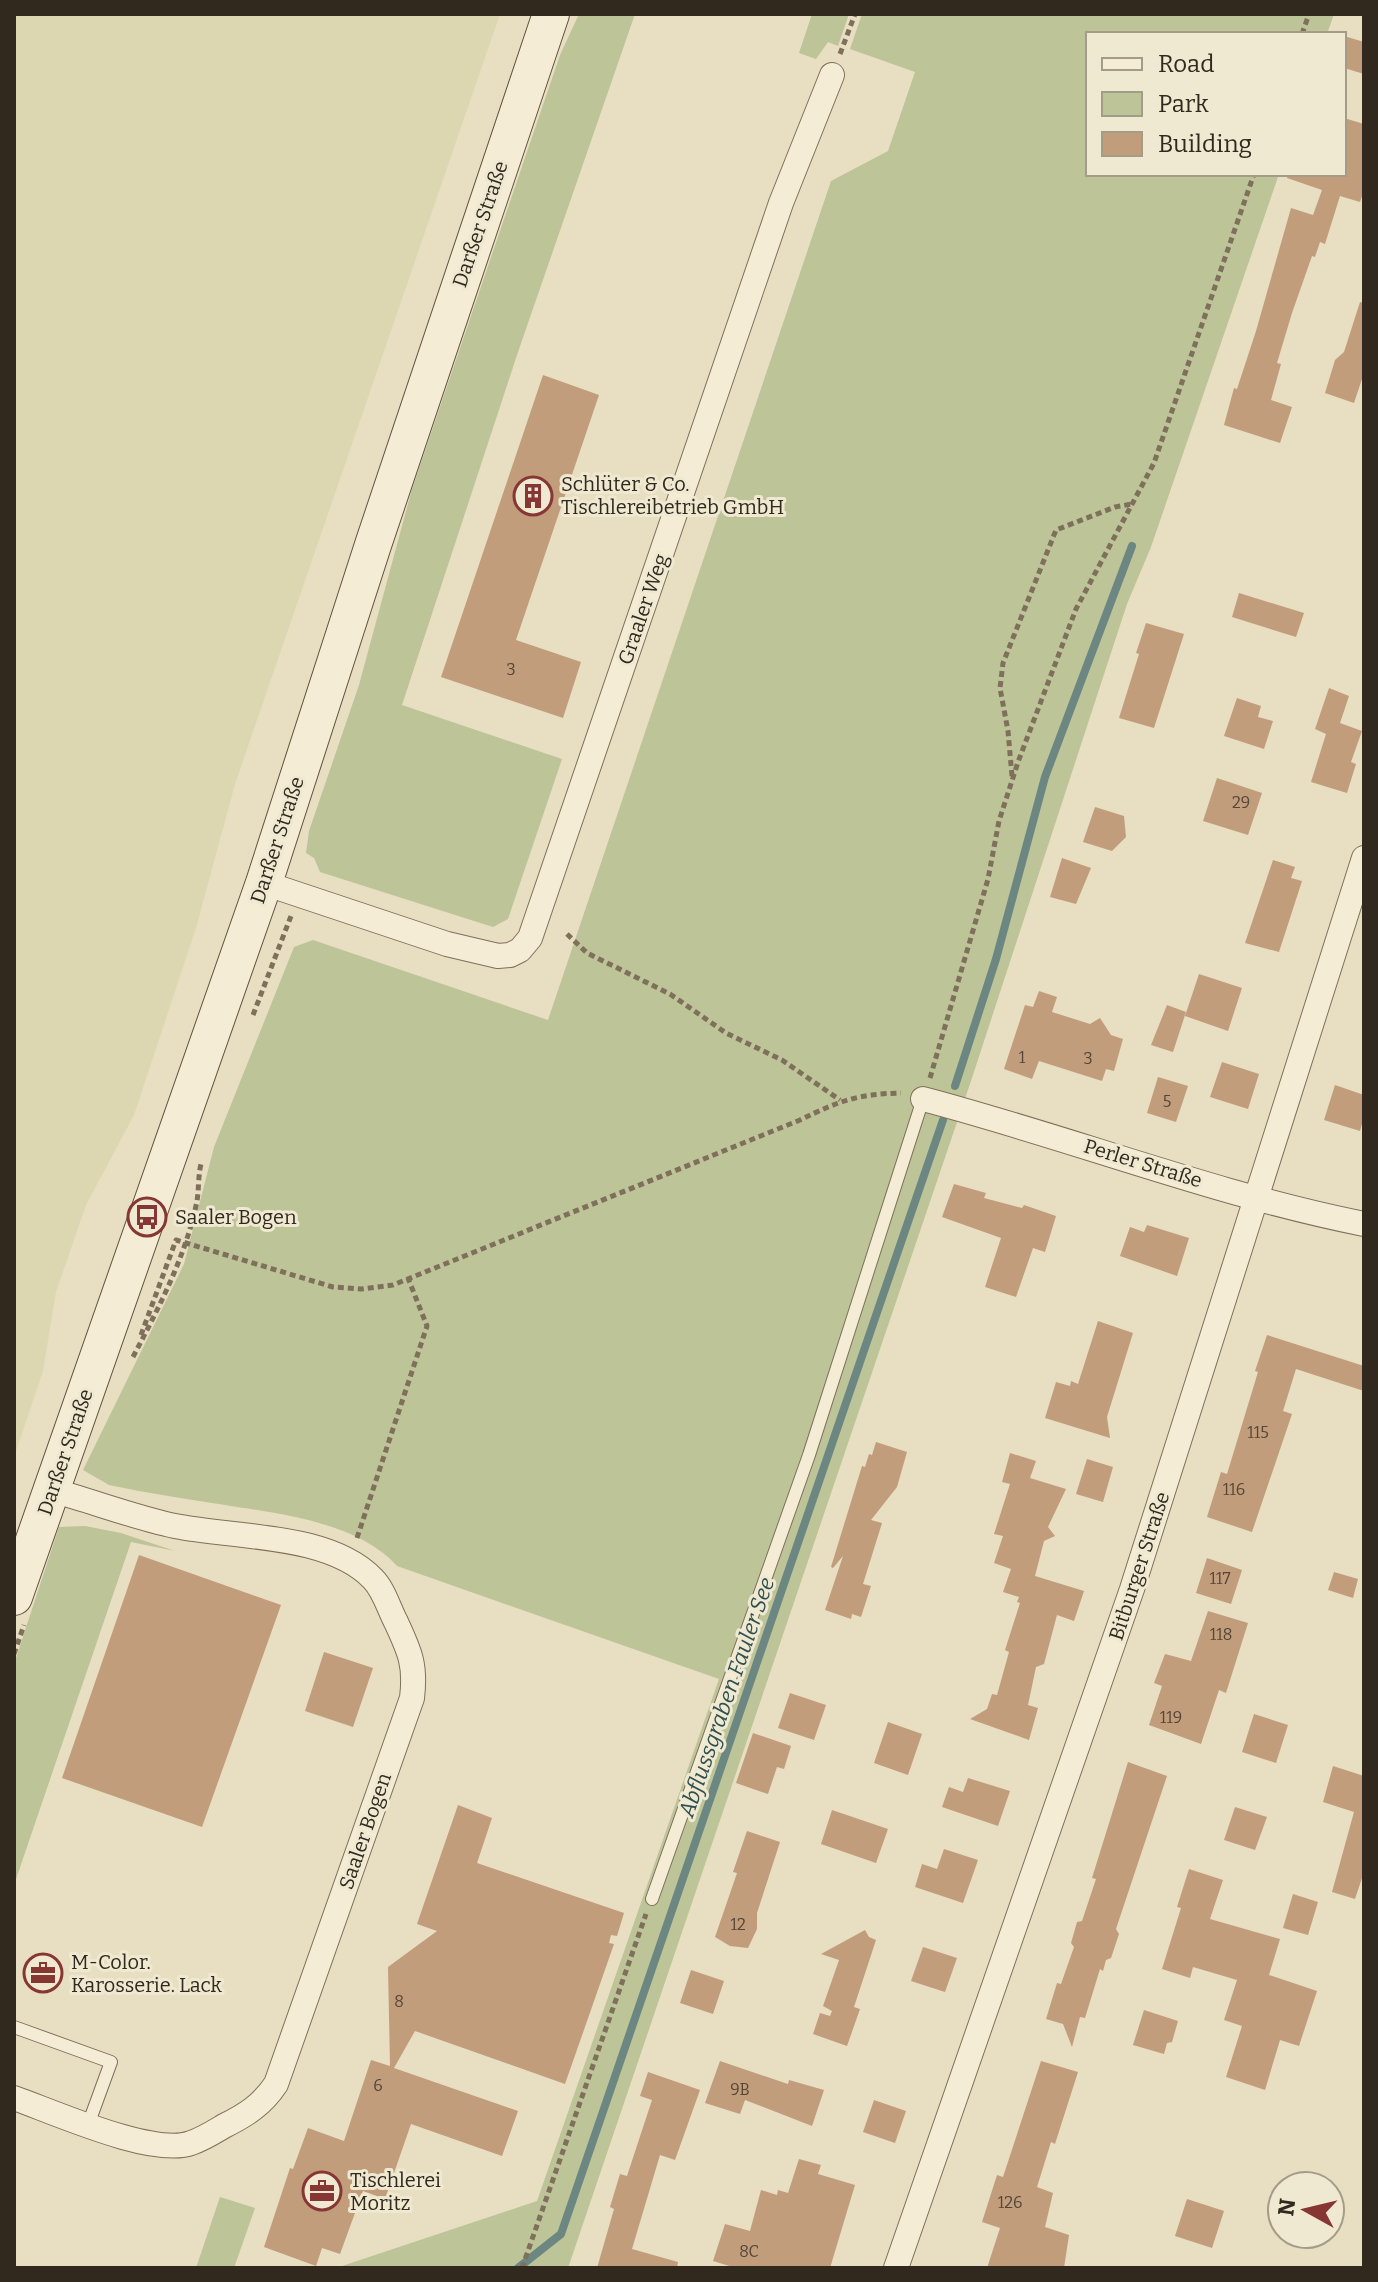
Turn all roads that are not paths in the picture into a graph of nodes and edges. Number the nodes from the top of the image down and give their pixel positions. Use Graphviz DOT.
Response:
graph roads {
  1 [pos="551,14"];
  2 [pos="560,14"];
  3 [pos="832,75"];
  4 [pos="529,78"];
  5 [pos="1364,858"];
  6 [pos="264,883"];
  7 [pos="923,1099"];
  8 [pos="1256,1198"];
  9 [pos="1364,1224"];
  10 [pos="51,1490"];
  11 [pos="14,1597"];
  12 [pos="652,1899"];
  13 [pos="14,2027"];
  14 [pos="14,2098"];
  15 [pos="88,2125"];
  16 [pos="896,2268"];
  1 -- 4 [label="main road, Darßer Straße"];
  2 -- 4 [label="main road, Darßer Straße"];
  3 -- 6 [label="street, Graaler Weg"];
  4 -- 6 [label="main road, Darßer Straße"];
  5 -- 8 [label="street, Bitburger Straße"];
  6 -- 10 [label="main road, Darßer Straße"];
  7 -- 8 [label="street, Perler Straße"];
  7 -- 12 [label="lane"];
  8 -- 9 [label="street, Perler Straße"];
  8 -- 16 [label="street, Bitburger Straße"];
  10 -- 11 [label="main road, Darßer Straße"];
  10 -- 15 [label="street, Saaler Bogen"];
  13 -- 15 [label="lane"];
  14 -- 15 [label="street, Saaler Bogen"];
}
